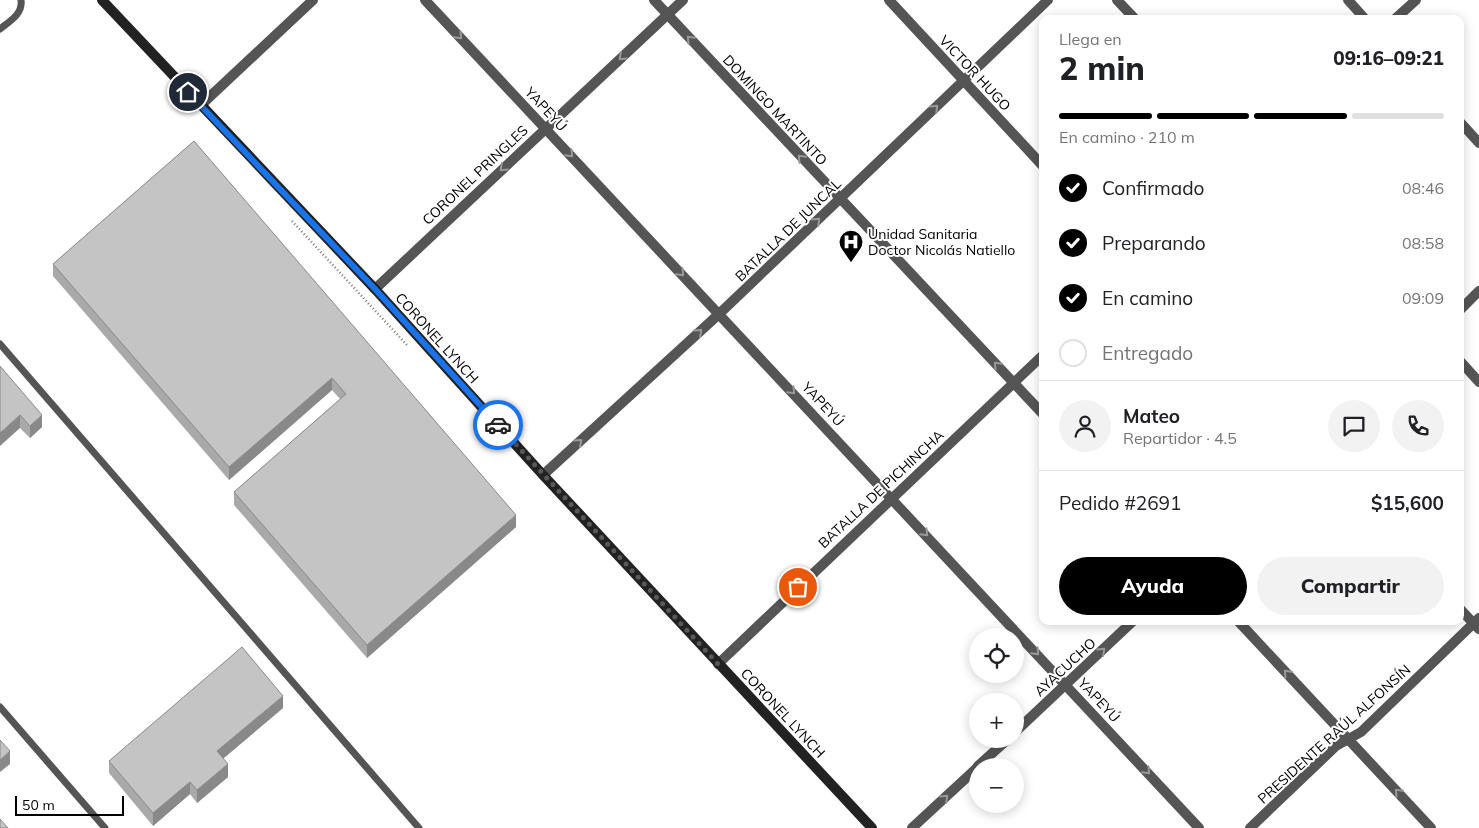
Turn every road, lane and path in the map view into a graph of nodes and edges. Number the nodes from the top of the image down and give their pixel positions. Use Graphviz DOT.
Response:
graph roads {
  1 [pos="21,0"];
  2 [pos="102,0"];
  3 [pos="313,0"];
  4 [pos="425,0"];
  5 [pos="654,0"];
  6 [pos="683,0"];
  7 [pos="889,0"];
  8 [pos="1048,0"];
  9 [pos="1117,0"];
  10 [pos="1348,0"];
  11 [pos="1416,0"];
  12 [pos="668,15"];
  13 [pos="1131,15"];
  14 [pos="1361,15"];
  15 [pos="1399,15"];
  16 [pos="0,29"];
  17 [pos="963,81"];
  18 [pos="201,105"];
  19 [pos="1464,126"];
  20 [pos="545,128"];
  21 [pos="1479,143"];
  22 [pos="1039,162"];
  23 [pos="840,199"];
  24 [pos="375,289"];
  25 [pos="1479,291"];
  26 [pos="1464,306"];
  27 [pos="719,314"];
  28 [pos="0,344"];
  29 [pos="1039,359"];
  30 [pos="1464,365"];
  31 [pos="1479,382"];
  32 [pos="1014,383"];
  33 [pos="1039,410"];
  34 [pos="543,475"];
  35 [pos="892,498"];
  36 [pos="1464,613"];
  37 [pos="1477,624"];
  38 [pos="1129,625"];
  39 [pos="1242,625"];
  40 [pos="718,664"];
  41 [pos="1066,684"];
  42 [pos="0,707"];
  43 [pos="1024,724"];
  44 [pos="1348,739"];
  45 [pos="998,748"];
  46 [pos="988,758"];
  47 [pos="969,775"];
  48 [pos="105,828"];
  49 [pos="420,828"];
  50 [pos="872,828"];
  51 [pos="912,828"];
  52 [pos="1199,828"];
  53 [pos="1250,828"];
  54 [pos="1431,828"];
  1 -- 16 [label="lane"];
  2 -- 18 [label="main road, CORONEL LYNCH"];
  3 -- 18 [label="street"];
  4 -- 20 [label="street, YAPEYÚ, one-way"];
  5 -- 12 [label="street, DOMINGO MARTINTO"];
  6 -- 12 [label="street, CORONEL PRINGLES"];
  7 -- 17 [label="street, VICTOR HUGO"];
  8 -- 17 [label="street, BATALLA DE JUNCAL"];
  9 -- 13 [label="street"];
  10 -- 14 [label="street"];
  11 -- 15 [label="street"];
  12 -- 20 [label="street, CORONEL PRINGLES, one-way"];
  23 -- 12 [label="street, DOMINGO MARTINTO, one-way"];
  17 -- 22 [label="street, VICTOR HUGO"];
  23 -- 17 [label="street, BATALLA DE JUNCAL, one-way"];
  18 -- 24 [label="main road, CORONEL LYNCH"];
  19 -- 21 [label="street"];
  20 -- 24 [label="street, CORONEL PRINGLES, one-way"];
  20 -- 27 [label="street, YAPEYÚ, one-way"];
  27 -- 23 [label="street, BATALLA DE JUNCAL, one-way"];
  32 -- 23 [label="street, DOMINGO MARTINTO, one-way"];
  24 -- 34 [label="main road, CORONEL LYNCH"];
  25 -- 26 [label="street"];
  34 -- 27 [label="street, BATALLA DE JUNCAL, one-way"];
  27 -- 35 [label="street, YAPEYÚ, one-way"];
  28 -- 49 [label="lane"];
  29 -- 32 [label="street, BATALLA DE PICHINCHA"];
  30 -- 31 [label="street"];
  32 -- 33 [label="street, DOMINGO MARTINTO"];
  32 -- 35 [label="street, BATALLA DE PICHINCHA"];
  34 -- 40 [label="main road, CORONEL LYNCH"];
  35 -- 40 [label="street, BATALLA DE PICHINCHA"];
  35 -- 41 [label="street, YAPEYÚ, one-way"];
  36 -- 37 [label="street"];
  37 -- 44 [label="street, PRESIDENTE RAÚL ALFONSÍN"];
  41 -- 38 [label="street, AYACUCHO, one-way"];
  44 -- 39 [label="street, one-way"];
  40 -- 50 [label="main road, CORONEL LYNCH"];
  41 -- 43 [label="street, AYACUCHO"];
  41 -- 52 [label="street, YAPEYÚ, one-way"];
  42 -- 48 [label="lane"];
  44 -- 53 [label="street, PRESIDENTE RAÚL ALFONSÍN"];
  54 -- 44 [label="street, one-way"];
  45 -- 46 [label="street"];
  51 -- 47 [label="street, one-way"];
}
